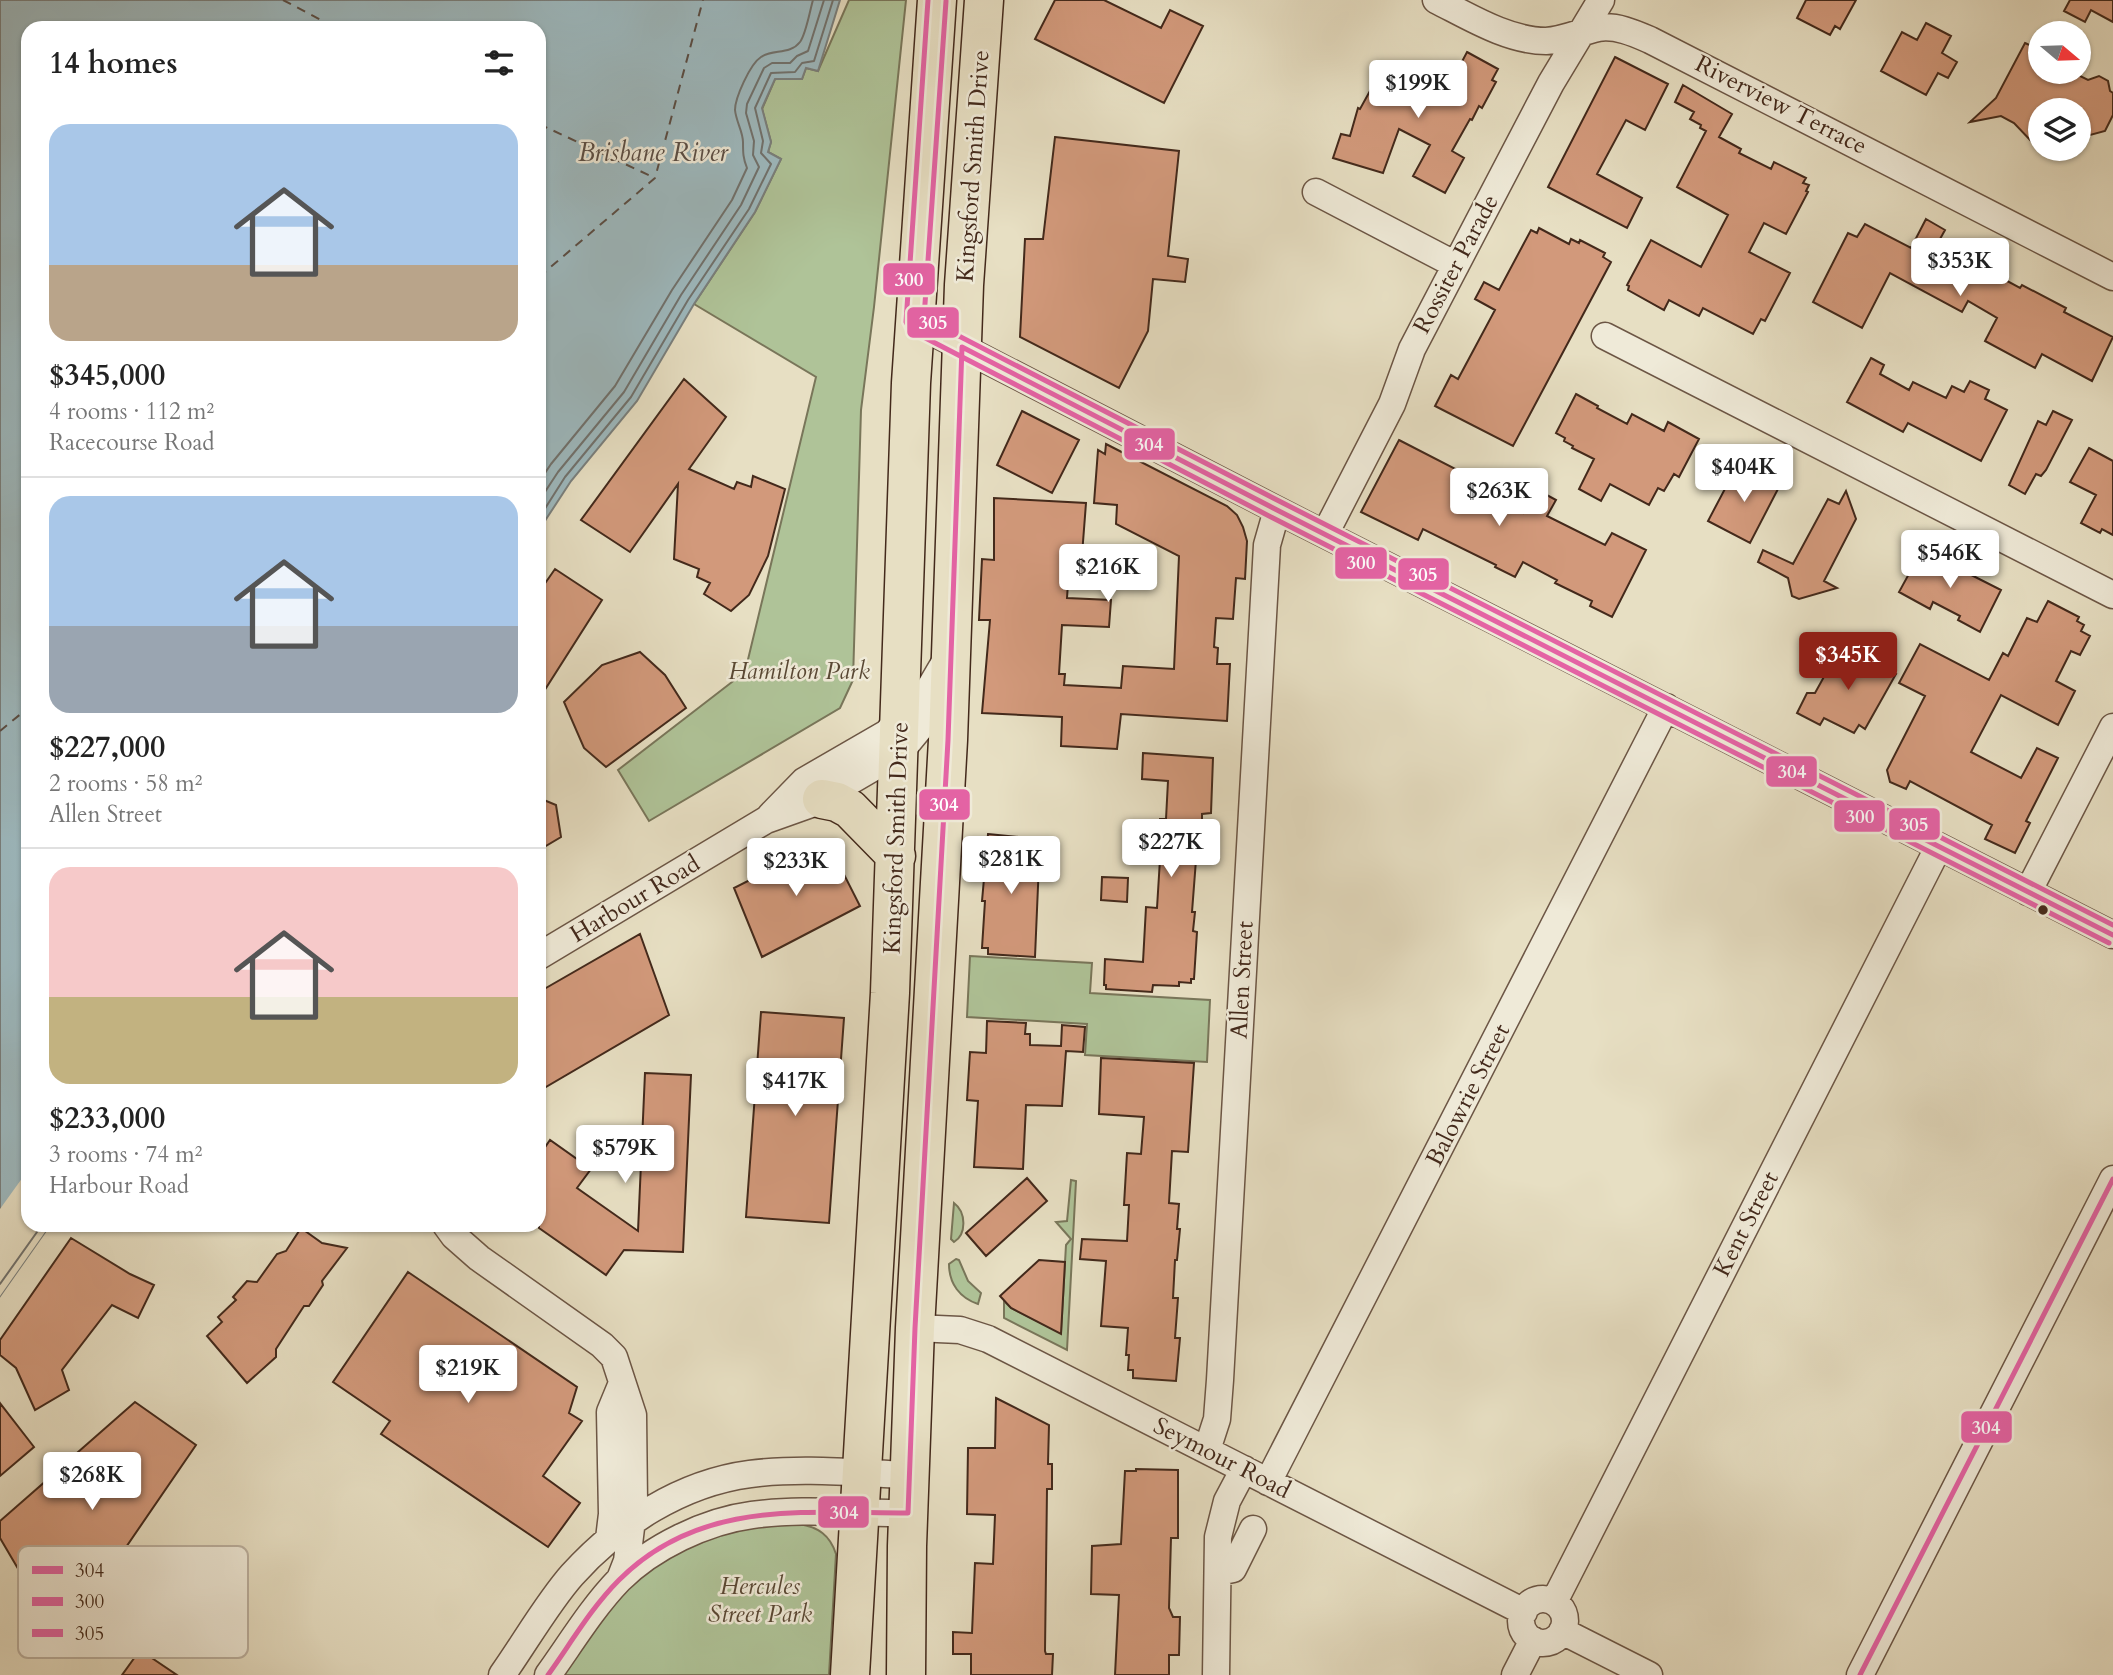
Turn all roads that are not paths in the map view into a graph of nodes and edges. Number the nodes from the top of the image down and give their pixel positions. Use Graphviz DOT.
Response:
graph roads {
  1 [pos="937,0"];
  2 [pos="984,0"];
  3 [pos="1436,0"];
  4 [pos="1601,0"];
  5 [pos="1581,33"];
  6 [pos="1316,192"];
  7 [pos="1456,265"];
  8 [pos="2113,277"];
  9 [pos="915,323"];
  10 [pos="1605,336"];
  11 [pos="961,347"];
  12 [pos="1277,510"];
  13 [pos="1325,534"];
  14 [pos="2113,595"];
  15 [pos="951,651"];
  16 [pos="1666,707"];
  17 [pos="2113,727"];
  18 [pos="900,735"];
  19 [pos="822,799"];
  20 [pos="766,820"];
  21 [pos="1938,848"];
  22 [pos="896,856"];
  23 [pos="2028,892"];
  24 [pos="2113,935"];
  25 [pos="546,952"];
  26 [pos="2113,1179"];
  27 [pos="451,1232"];
  28 [pos="915,1328"];
  29 [pos="622,1383"];
  30 [pos="1207,1450"];
  31 [pos="1244,1469"];
  32 [pos="862,1473"];
  33 [pos="910,1475"];
  34 [pos="1268,1482"];
  35 [pos="908,1513"];
  36 [pos="860,1514"];
  37 [pos="632,1521"];
  38 [pos="1253,1529"];
  39 [pos="609,1539"];
  40 [pos="1218,1572"];
  41 [pos="620,1579"];
  42 [pos="1554,1602"];
  43 [pos="1524,1612"];
  44 [pos="1562,1631"];
  45 [pos="1533,1640"];
  46 [pos="502,1675"];
  47 [pos="548,1675"];
  48 [pos="850,1675"];
  49 [pos="906,1675"];
  50 [pos="1216,1675"];
  51 [pos="1515,1675"];
  52 [pos="1649,1675"];
  53 [pos="1860,1675"];
  1 -- 9 [label="highway, Kingsford Smith Drive"];
  2 -- 11 [label="highway, Kingsford Smith Drive"];
  3 -- 5 [label="street, Riverview Terrace"];
  4 -- 5 [label="street, Rossiter Parade"];
  5 -- 7 [label="street, Rossiter Parade"];
  5 -- 8 [label="street, Riverview Terrace"];
  6 -- 7 [label="street"];
  7 -- 13 [label="street, Rossiter Parade"];
  9 -- 11 [label="street"];
  9 -- 18 [label="highway, Kingsford Smith Drive"];
  10 -- 14 [label="street"];
  11 -- 12 [label="street"];
  11 -- 15 [label="highway, Kingsford Smith Drive"];
  12 -- 13 [label="street"];
  12 -- 30 [label="street, Allen Street"];
  13 -- 16 [label="street"];
  15 -- 18 [label="street, Harbour Road"];
  15 -- 28 [label="highway, Kingsford Smith Drive"];
  16 -- 21 [label="street"];
  16 -- 34 [label="street, Balowrie Street"];
  17 -- 23 [label="street"];
  18 -- 19 [label="street, Harbour Road"];
  18 -- 20 [label="street, Harbour Road"];
  18 -- 22 [label="highway, Kingsford Smith Drive"];
  19 -- 20 [label="street, Harbour Road"];
  19 -- 22 [label="highway"];
  20 -- 25 [label="street, Harbour Road"];
  21 -- 23 [label="street"];
  21 -- 42 [label="street, Kent Street"];
  22 -- 32 [label="highway, Kingsford Smith Drive"];
  23 -- 24 [label="street"];
  26 -- 53 [label="street"];
  27 -- 29 [label="street"];
  28 -- 30 [label="street, Seymour Road"];
  28 -- 33 [label="highway, Kingsford Smith Drive"];
  29 -- 37 [label="street"];
  29 -- 39 [label="street"];
  30 -- 31 [label="street, Seymour Road"];
  31 -- 34 [label="street, Seymour Road"];
  31 -- 40 [label="street"];
  32 -- 33 [label="street"];
  32 -- 36 [label="highway, Kingsford Smith Drive"];
  32 -- 37 [label="street"];
  33 -- 35 [label="highway, Kingsford Smith Drive"];
  34 -- 43 [label="street, Seymour Road"];
  35 -- 36 [label="street"];
  35 -- 49 [label="highway, Kingsford Smith Drive"];
  36 -- 41 [label="street"];
  36 -- 48 [label="highway, Kingsford Smith Drive"];
  37 -- 39 [label="street"];
  37 -- 41 [label="street"];
  38 -- 40 [label="street"];
  39 -- 46 [label="street"];
  40 -- 50 [label="street"];
  41 -- 47 [label="street"];
  42 -- 43 [label="street"];
  42 -- 44 [label="street"];
  43 -- 45 [label="street"];
  44 -- 45 [label="street"];
  44 -- 52 [label="street"];
  45 -- 51 [label="street"];
}
